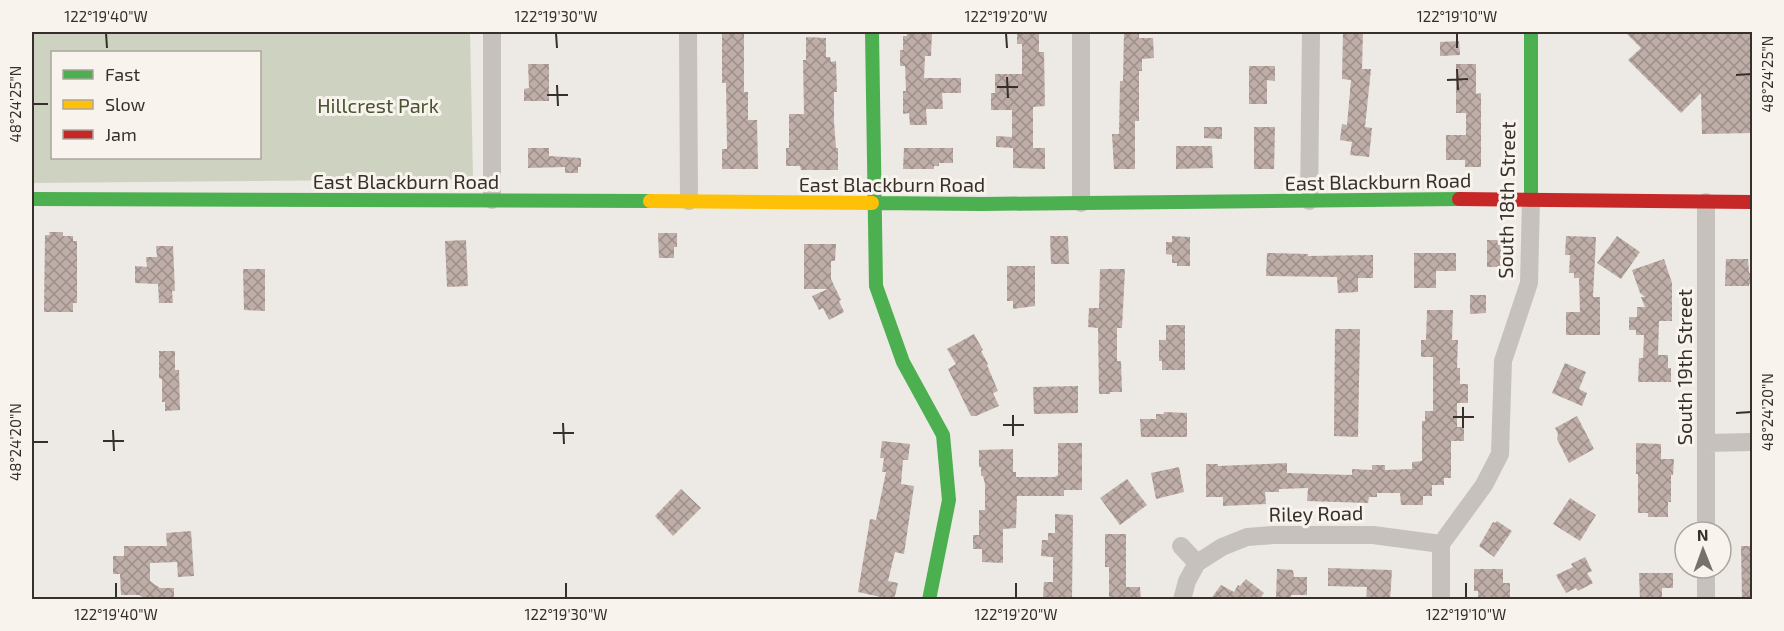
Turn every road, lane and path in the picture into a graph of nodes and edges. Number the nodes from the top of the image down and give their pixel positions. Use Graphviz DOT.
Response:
graph roads {
  1 [pos="492,32"];
  2 [pos="688,32"];
  3 [pos="872,32"];
  4 [pos="1081,32"];
  5 [pos="1311,32"];
  6 [pos="1532,32"];
  7 [pos="32,199"];
  8 [pos="492,200"];
  9 [pos="1531,200"];
  10 [pos="689,201"];
  11 [pos="1309,201"];
  12 [pos="873,202"];
  13 [pos="1706,202"];
  14 [pos="1752,202"];
  15 [pos="1081,203"];
  16 [pos="1752,442"];
  17 [pos="1706,443"];
  18 [pos="1706,520"];
  19 [pos="1441,544"];
  20 [pos="1181,546"];
  21 [pos="1197,562"];
  22 [pos="1706,580"];
  23 [pos="929,600"];
  24 [pos="1182,600"];
  25 [pos="1441,600"];
  26 [pos="1706,600"];
  1 -- 8 [label="street"];
  2 -- 10 [label="street"];
  3 -- 12 [label="street"];
  4 -- 15 [label="street"];
  5 -- 11 [label="street"];
  6 -- 9 [label="street, South 18th Street"];
  7 -- 8 [label="street, East Blackburn Road"];
  8 -- 10 [label="street, East Blackburn Road"];
  9 -- 11 [label="street, East Blackburn Road"];
  9 -- 13 [label="street, East Blackburn Road"];
  9 -- 19 [label="street, South 18th Street"];
  10 -- 12 [label="street, East Blackburn Road"];
  11 -- 15 [label="street, East Blackburn Road"];
  12 -- 15 [label="street, East Blackburn Road"];
  12 -- 23 [label="street"];
  13 -- 14 [label="street, East Blackburn Road"];
  13 -- 17 [label="street, South 19th Street"];
  16 -- 17 [label="street"];
  17 -- 18 [label="street, South 19th Street"];
  19 -- 21 [label="street, Riley Road"];
  19 -- 25 [label="street"];
  20 -- 21 [label="street"];
  21 -- 24 [label="street"];
  22 -- 26 [label="street"];
}
